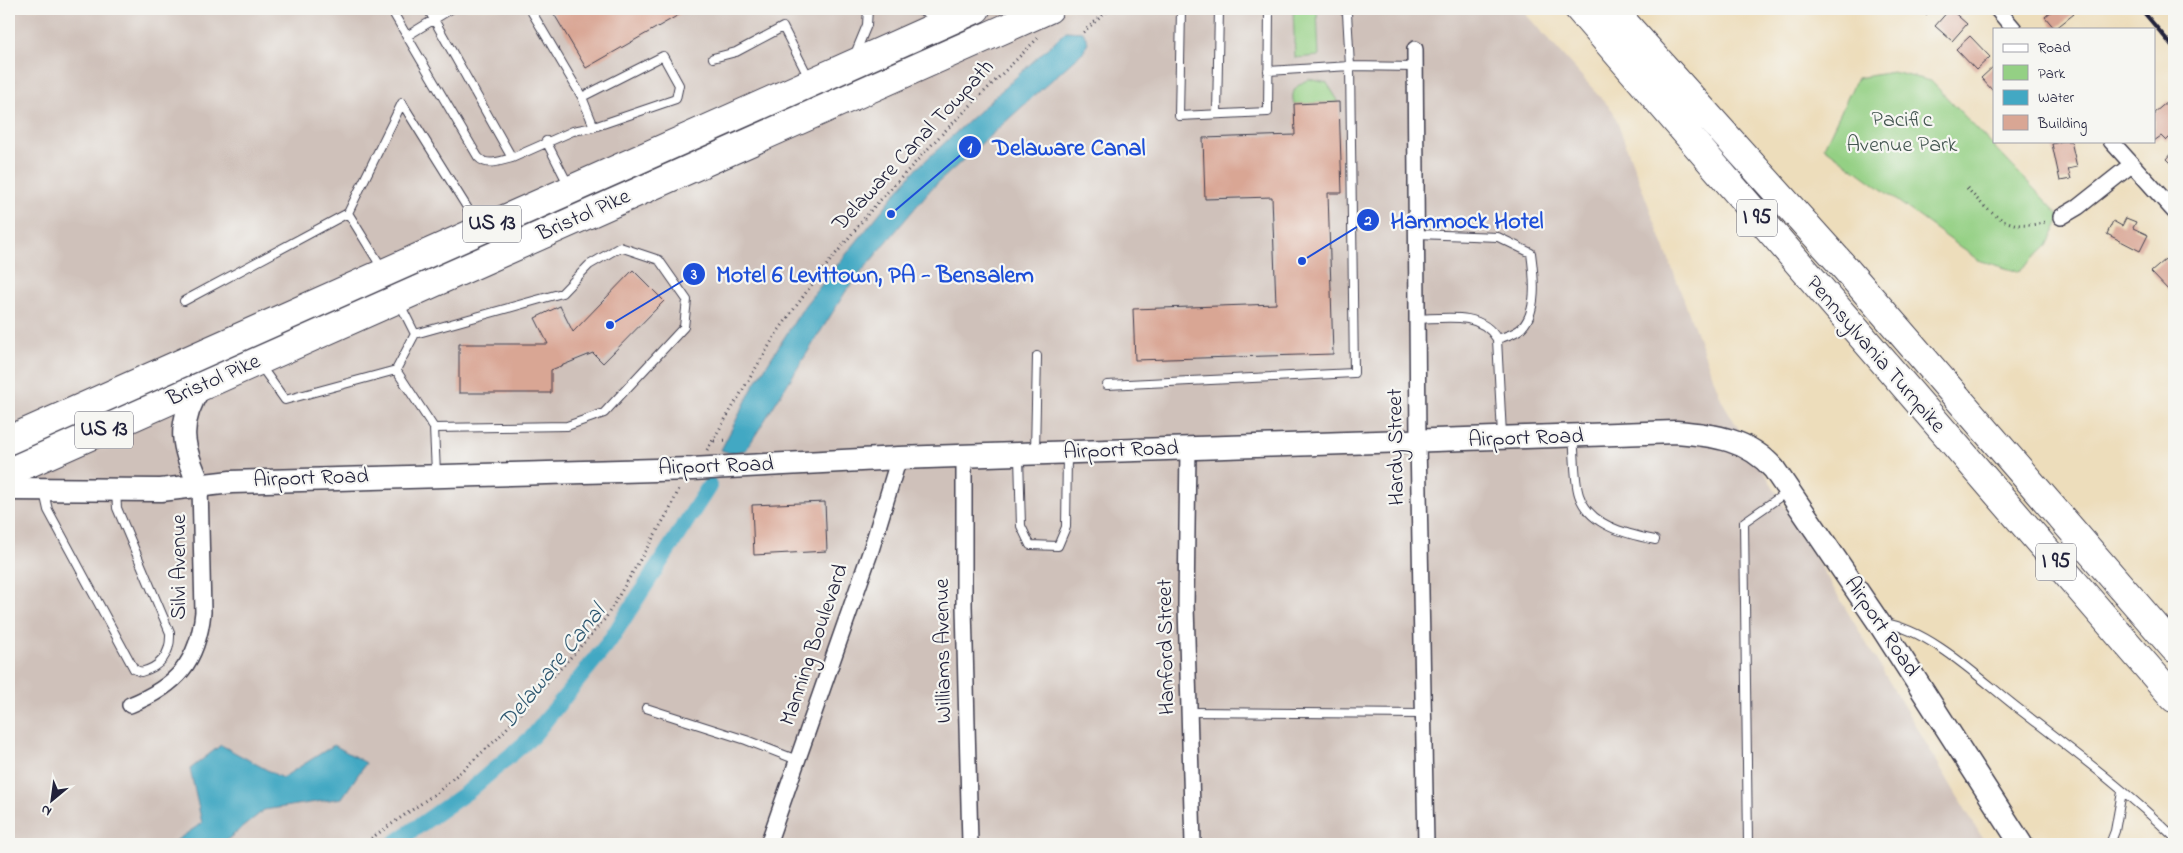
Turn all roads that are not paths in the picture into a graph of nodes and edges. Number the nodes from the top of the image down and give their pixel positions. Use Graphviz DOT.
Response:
graph roads {
  1 [pos="391,9"];
  2 [pos="428,9"];
  3 [pos="451,9"];
  4 [pos="530,9"];
  5 [pos="868,9"];
  6 [pos="916,9"];
  7 [pos="1050,9"];
  8 [pos="1181,9"];
  9 [pos="1219,9"];
  10 [pos="1269,9"];
  11 [pos="1342,9"];
  12 [pos="1579,9"];
  13 [pos="1612,9"];
  14 [pos="1997,9"];
  15 [pos="964,14"];
  16 [pos="434,19"];
  17 [pos="2013,28"];
  18 [pos="407,36"];
  19 [pos="1415,49"];
  20 [pos="713,58"];
  21 [pos="1350,66"];
  22 [pos="846,67"];
  23 [pos="1415,67"];
  24 [pos="1268,71"];
  25 [pos="811,82"];
  26 [pos="582,97"];
  27 [pos="1217,114"];
  28 [pos="594,127"];
  29 [pos="546,141"];
  30 [pos="2112,142"];
  31 [pos="512,158"];
  32 [pos="2131,165"];
  33 [pos="571,189"];
  34 [pos="2174,211"];
  35 [pos="348,213"];
  36 [pos="2061,217"];
  37 [pos="480,229"];
  38 [pos="1417,234"];
  39 [pos="384,272"];
  40 [pos="398,299"];
  41 [pos="184,301"];
  42 [pos="1418,319"];
  43 [pos="415,334"];
  44 [pos="1497,339"];
  45 [pos="1037,356"];
  46 [pos="258,361"];
  47 [pos="396,370"];
  48 [pos="1107,384"];
  49 [pos="200,387"];
  50 [pos="434,428"];
  51 [pos="1573,437"];
  52 [pos="9,440"];
  53 [pos="1502,440"];
  54 [pos="1418,442"];
  55 [pos="1188,449"];
  56 [pos="1067,453"];
  57 [pos="1027,454"];
  58 [pos="964,456"];
  59 [pos="899,458"];
  60 [pos="9,472"];
  61 [pos="436,475"];
  62 [pos="200,486"];
  63 [pos="9,489"];
  64 [pos="44,490"];
  65 [pos="116,490"];
  66 [pos="1789,491"];
  67 [pos="1655,540"];
  68 [pos="1879,623"];
  69 [pos="2174,648"];
  70 [pos="2174,698"];
  71 [pos="130,705"];
  72 [pos="646,708"];
  73 [pos="1189,712"];
  74 [pos="1423,714"];
  75 [pos="797,760"];
  76 [pos="2122,792"];
  77 [pos="2174,837"];
  78 [pos="2016,841"];
  79 [pos="768,844"];
  80 [pos="970,844"];
  81 [pos="1193,844"];
  82 [pos="1426,844"];
  83 [pos="1748,844"];
  84 [pos="2110,844"];
  1 -- 18 [label="lane"];
  2 -- 16 [label="lane"];
  3 -- 16 [label="lane"];
  4 -- 26 [label="lane"];
  5 -- 22 [label="lane"];
  6 -- 15 [label="lane"];
  7 -- 40 [label="highway, Bristol Pike / US 13"];
  8 -- 27 [label="lane"];
  9 -- 27 [label="lane"];
  10 -- 24 [label="lane"];
  11 -- 21 [label="lane"];
  12 -- 70 [label="highway, Pennsylvania Turnpike / I 95"];
  13 -- 69 [label="highway, Pennsylvania Turnpike / I 95"];
  14 -- 17 [label="street"];
  15 -- 22 [label="highway, Bristol Pike / US 13"];
  16 -- 18 [label="lane"];
  16 -- 31 [label="lane"];
  18 -- 31 [label="lane"];
  19 -- 23 [label="street, Hardy Street"];
  20 -- 25 [label="lane"];
  21 -- 23 [label="lane"];
  21 -- 24 [label="lane"];
  21 -- 48 [label="lane"];
  22 -- 25 [label="highway, Bristol Pike / US 13"];
  23 -- 38 [label="street, Hardy Street"];
  24 -- 27 [label="lane"];
  25 -- 33 [label="highway, Bristol Pike / US 13"];
  26 -- 28 [label="lane"];
  26 -- 28 [label="lane"];
  28 -- 29 [label="lane"];
  29 -- 31 [label="lane"];
  29 -- 33 [label="lane"];
  30 -- 32 [label="street"];
  32 -- 34 [label="street"];
  32 -- 36 [label="street"];
  33 -- 37 [label="highway, Bristol Pike / US 13"];
  35 -- 37 [label="lane"];
  35 -- 39 [label="lane"];
  35 -- 41 [label="lane"];
  37 -- 39 [label="highway, Bristol Pike / US 13"];
  38 -- 42 [label="street, Hardy Street"];
  38 -- 44 [label="lane"];
  39 -- 52 [label="highway, Bristol Pike / US 13"];
  40 -- 43 [label="lane"];
  40 -- 46 [label="highway, Bristol Pike / US 13"];
  42 -- 44 [label="lane"];
  42 -- 54 [label="street, Hardy Street"];
  43 -- 47 [label="lane"];
  43 -- 50 [label="lane"];
  44 -- 53 [label="lane"];
  45 -- 57 [label="lane"];
  46 -- 47 [label="lane"];
  46 -- 49 [label="highway, Bristol Pike / US 13"];
  47 -- 50 [label="lane"];
  49 -- 60 [label="highway, Bristol Pike / US 13"];
  49 -- 62 [label="street"];
  50 -- 61 [label="lane"];
  51 -- 53 [label="street, Airport Road"];
  51 -- 66 [label="street, Airport Road"];
  51 -- 67 [label="lane"];
  53 -- 54 [label="street, Airport Road"];
  54 -- 55 [label="street, Airport Road"];
  54 -- 74 [label="street, Hardy Street"];
  55 -- 56 [label="street, Airport Road"];
  55 -- 73 [label="street, Hanford Street"];
  56 -- 57 [label="street, Airport Road"];
  56 -- 57 [label="lane"];
  57 -- 58 [label="street, Airport Road"];
  58 -- 59 [label="street, Airport Road"];
  58 -- 80 [label="street, Williams Avenue"];
  59 -- 61 [label="street, Airport Road"];
  59 -- 75 [label="street, Manning Boulevard"];
  61 -- 62 [label="street, Airport Road"];
  62 -- 65 [label="street, Airport Road"];
  62 -- 71 [label="street, Silvi Avenue"];
  63 -- 64 [label="street, Airport Road"];
  64 -- 65 [label="street, Airport Road"];
  64 -- 65 [label="lane"];
  66 -- 68 [label="street, Airport Road"];
  66 -- 83 [label="lane"];
  68 -- 76 [label="lane"];
  68 -- 78 [label="street, Airport Road"];
  72 -- 75 [label="lane"];
  73 -- 74 [label="lane"];
  73 -- 81 [label="street, Hanford Street"];
  74 -- 82 [label="street, Hardy Street"];
  75 -- 79 [label="street, Manning Boulevard"];
  76 -- 77 [label="lane"];
  76 -- 84 [label="lane"];
}
